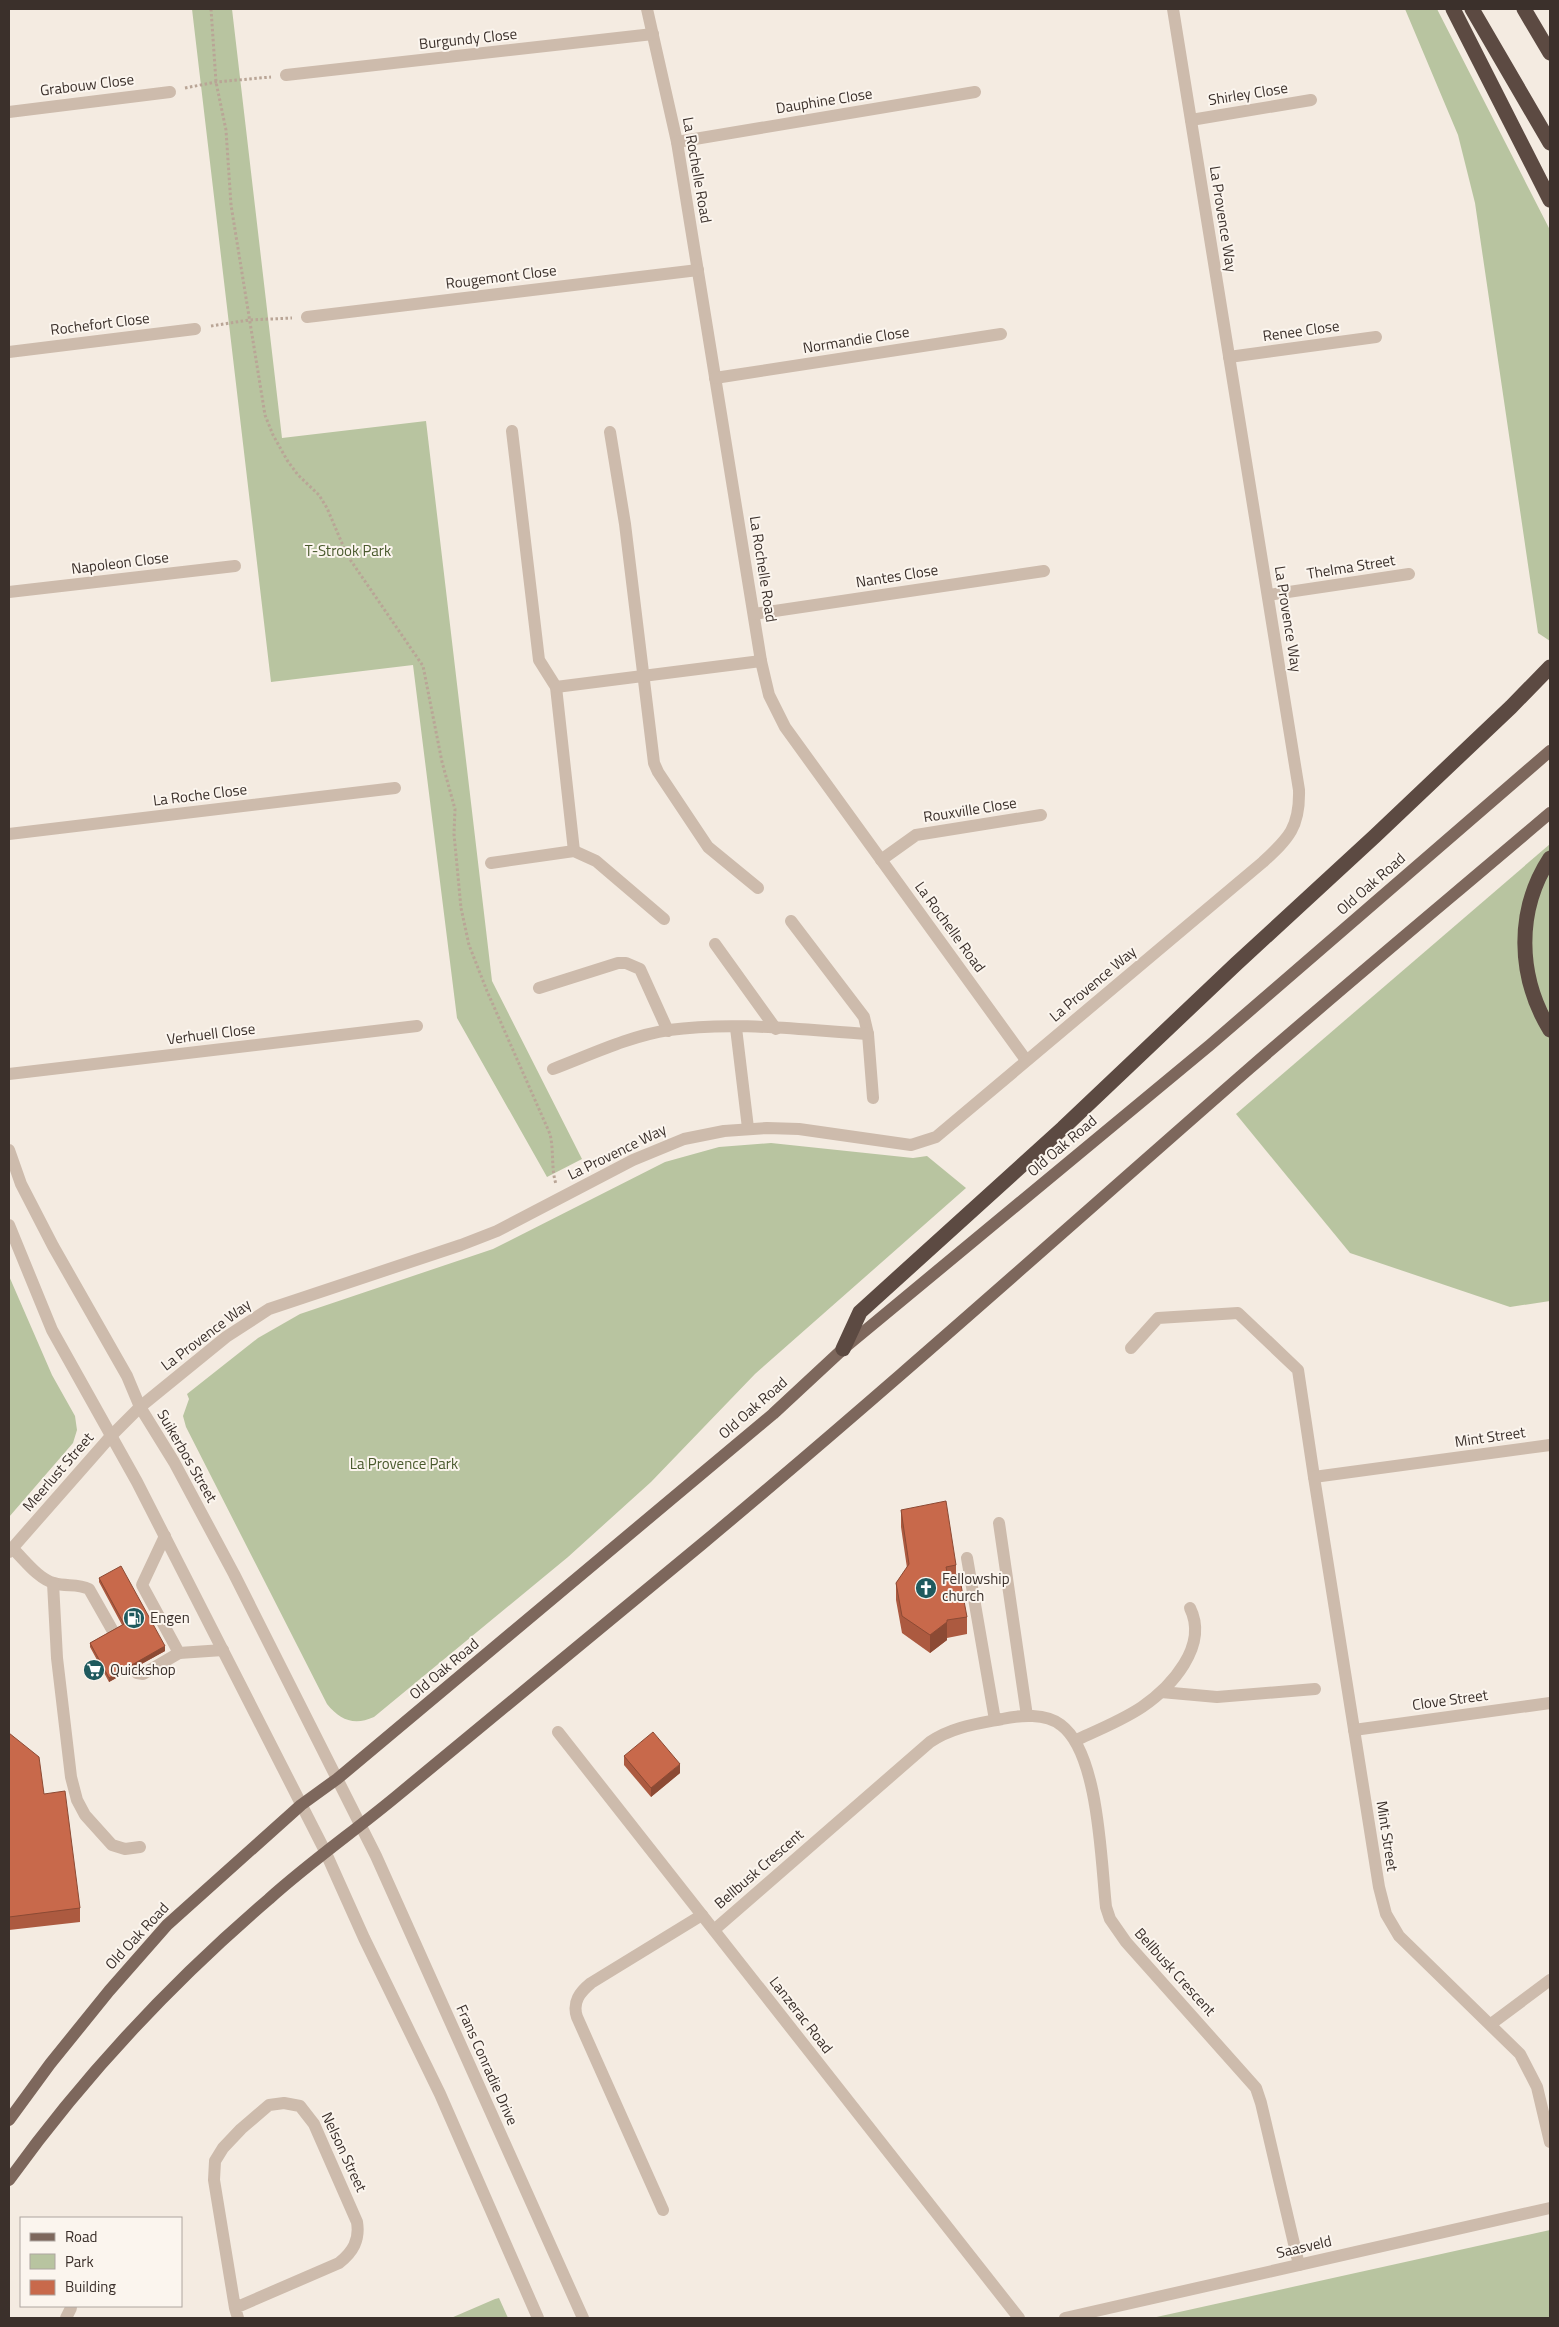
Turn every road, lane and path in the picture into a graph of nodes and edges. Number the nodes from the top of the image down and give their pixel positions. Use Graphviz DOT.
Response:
graph roads {
  1 [pos="211,9"];
  2 [pos="647,9"];
  3 [pos="1173,9"];
  4 [pos="1453,9"];
  5 [pos="1472,9"];
  6 [pos="1524,9"];
  7 [pos="653,34"];
  8 [pos="1550,53"];
  9 [pos="286,75"];
  10 [pos="216,82"];
  11 [pos="170,92"];
  12 [pos="975,92"];
  13 [pos="1310,100"];
  14 [pos="9,112"];
  15 [pos="1191,120"];
  16 [pos="677,142"];
  17 [pos="1550,143"];
  18 [pos="1550,200"];
  19 [pos="698,270"];
  20 [pos="308,317"];
  21 [pos="249,320"];
  22 [pos="195,328"];
  23 [pos="1001,334"];
  24 [pos="1376,337"];
  25 [pos="9,352"];
  26 [pos="1229,357"];
  27 [pos="715,378"];
  28 [pos="512,431"];
  29 [pos="610,432"];
  30 [pos="235,566"];
  31 [pos="1044,570"];
  32 [pos="1409,574"];
  33 [pos="9,592"];
  34 [pos="1268,595"];
  35 [pos="754,614"];
  36 [pos="761,661"];
  37 [pos="1550,667"];
  38 [pos="644,676"];
  39 [pos="556,687"];
  40 [pos="1550,751"];
  41 [pos="395,788"];
  42 [pos="1550,813"];
  43 [pos="1041,815"];
  44 [pos="9,834"];
  45 [pos="574,852"];
  46 [pos="1550,858"];
  47 [pos="881,860"];
  48 [pos="491,863"];
  49 [pos="758,888"];
  50 [pos="664,918"];
  51 [pos="791,921"];
  52 [pos="715,944"];
  53 [pos="539,988"];
  54 [pos="417,1026"];
  55 [pos="736,1028"];
  56 [pos="776,1029"];
  57 [pos="668,1030"];
  58 [pos="1550,1030"];
  59 [pos="868,1034"];
  60 [pos="1026,1060"];
  61 [pos="553,1069"];
  62 [pos="9,1074"];
  63 [pos="873,1098"];
  64 [pos="748,1128"];
  65 [pos="9,1150"];
  66 [pos="561,1198"];
  67 [pos="9,1225"];
  68 [pos="1131,1348"];
  69 [pos="843,1349"];
  70 [pos="140,1406"];
  71 [pos="111,1436"];
  72 [pos="1550,1445"];
  73 [pos="1314,1476"];
  74 [pos="999,1523"];
  75 [pos="165,1536"];
  76 [pos="10,1550"];
  77 [pos="967,1558"];
  78 [pos="53,1583"];
  79 [pos="1190,1608"];
  80 [pos="114,1634"];
  81 [pos="223,1650"];
  82 [pos="179,1653"];
  83 [pos="134,1668"];
  84 [pos="1315,1689"];
  85 [pos="1161,1692"];
  86 [pos="1550,1703"];
  87 [pos="1027,1716"];
  88 [pos="995,1720"];
  89 [pos="1354,1730"];
  90 [pos="558,1732"];
  91 [pos="1076,1740"];
  92 [pos="337,1779"];
  93 [pos="301,1805"];
  94 [pos="360,1826"];
  95 [pos="140,1848"];
  96 [pos="325,1851"];
  97 [pos="702,1915"];
  98 [pos="714,1930"];
  99 [pos="1550,1980"];
  100 [pos="1491,2024"];
  101 [pos="9,2120"];
  102 [pos="1550,2142"];
  103 [pos="9,2180"];
  104 [pos="1550,2208"];
  105 [pos="663,2210"];
  106 [pos="1299,2265"];
  107 [pos="237,2313"];
  108 [pos="538,2318"];
  109 [pos="583,2318"];
  110 [pos="1019,2318"];
  111 [pos="1065,2318"];
  1 -- 10 [label="path"];
  2 -- 7 [label="street, La Rochelle Road"];
  3 -- 15 [label="street, La Provence Way"];
  4 -- 18 [label="highway"];
  5 -- 17 [label="highway"];
  6 -- 8 [label="highway"];
  7 -- 9 [label="street, Burgundy Close"];
  7 -- 16 [label="street, La Rochelle Road"];
  9 -- 10 [label="path"];
  10 -- 11 [label="path"];
  10 -- 21 [label="path"];
  11 -- 14 [label="street, Grabouw Close"];
  12 -- 16 [label="street, Dauphine Close"];
  13 -- 15 [label="street, Shirley Close"];
  15 -- 26 [label="street, La Provence Way"];
  16 -- 19 [label="street, La Rochelle Road"];
  19 -- 20 [label="street, Rougemont Close"];
  19 -- 27 [label="street, La Rochelle Road"];
  20 -- 21 [label="path"];
  21 -- 22 [label="path"];
  21 -- 66 [label="path"];
  22 -- 25 [label="street, Rochefort Close"];
  23 -- 27 [label="street, Normandie Close"];
  24 -- 26 [label="street, Renee Close"];
  26 -- 34 [label="street, La Provence Way"];
  27 -- 35 [label="street, La Rochelle Road"];
  28 -- 39 [label="street"];
  29 -- 38 [label="street"];
  30 -- 33 [label="street, Napoleon Close"];
  31 -- 35 [label="street, Nantes Close"];
  32 -- 34 [label="street, Thelma Street"];
  34 -- 60 [label="street, La Provence Way"];
  35 -- 36 [label="street, La Rochelle Road"];
  36 -- 38 [label="street"];
  36 -- 47 [label="street, La Rochelle Road"];
  37 -- 69 [label="highway"];
  38 -- 39 [label="street"];
  38 -- 49 [label="street"];
  39 -- 45 [label="street"];
  40 -- 69 [label="main road, Old Oak Road"];
  41 -- 44 [label="street, La Roche Close"];
  42 -- 94 [label="main road"];
  43 -- 47 [label="street, Rouxville Close"];
  45 -- 48 [label="street"];
  45 -- 50 [label="street"];
  46 -- 58 [label="highway"];
  47 -- 60 [label="street, La Rochelle Road"];
  51 -- 59 [label="street"];
  52 -- 56 [label="street"];
  53 -- 57 [label="street"];
  54 -- 62 [label="street, Verhuell Close"];
  55 -- 56 [label="street"];
  55 -- 57 [label="street"];
  55 -- 64 [label="street"];
  56 -- 59 [label="street"];
  57 -- 61 [label="street"];
  59 -- 63 [label="street"];
  60 -- 64 [label="street, La Provence Way"];
  64 -- 66 [label="street, La Provence Way"];
  65 -- 70 [label="street, Suikerbos Street"];
  66 -- 70 [label="street, La Provence Way"];
  67 -- 71 [label="street"];
  68 -- 73 [label="street, Mint Street"];
  69 -- 92 [label="main road, Old Oak Road"];
  70 -- 71 [label="street, La Provence Way"];
  70 -- 92 [label="street, Suikerbos Street"];
  71 -- 75 [label="street"];
  71 -- 76 [label="street, Meerlust Street"];
  72 -- 73 [label="street, Mint Street"];
  73 -- 89 [label="street, Mint Street"];
  74 -- 87 [label="street"];
  75 -- 81 [label="street"];
  75 -- 82 [label="street"];
  76 -- 78 [label="street"];
  77 -- 88 [label="street"];
  78 -- 80 [label="street"];
  78 -- 95 [label="street"];
  79 -- 85 [label="street"];
  81 -- 82 [label="street"];
  81 -- 93 [label="street"];
  82 -- 83 [label="street"];
  84 -- 85 [label="street"];
  85 -- 91 [label="street"];
  86 -- 89 [label="street, Clove Street"];
  87 -- 88 [label="street, Bellbusk Crescent"];
  87 -- 91 [label="street, Bellbusk Crescent"];
  88 -- 98 [label="street, Bellbusk Crescent"];
  89 -- 100 [label="street, Mint Street"];
  90 -- 97 [label="street, Lanzerac Road"];
  91 -- 106 [label="street, Bellbusk Crescent"];
  92 -- 93 [label="main road, Old Oak Road"];
  92 -- 94 [label="street, Suikerbos Street"];
  93 -- 96 [label="street"];
  93 -- 101 [label="main road, Old Oak Road"];
  94 -- 96 [label="main road"];
  94 -- 109 [label="street, Frans Conradie Drive"];
  96 -- 103 [label="main road"];
  96 -- 108 [label="street"];
  97 -- 98 [label="street, Lanzerac Road"];
  97 -- 105 [label="street"];
  98 -- 110 [label="street, Lanzerac Road"];
  99 -- 100 [label="street"];
  100 -- 102 [label="street, Mint Street"];
  104 -- 106 [label="street, Saasveld"];
  106 -- 111 [label="street, Saasveld"];
  107 -- 107 [label="street, Nelson Street"];
}
